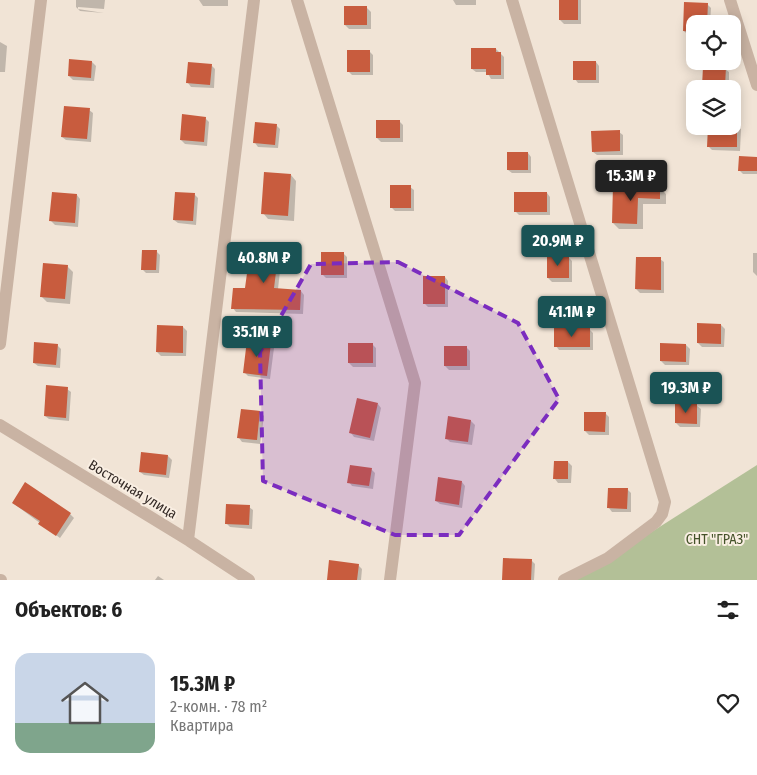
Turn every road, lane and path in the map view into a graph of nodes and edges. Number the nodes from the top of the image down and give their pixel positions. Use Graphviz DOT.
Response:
graph roads {
  1 [pos="41,0"];
  2 [pos="254,0"];
  3 [pos="297,0"];
  4 [pos="512,0"];
  5 [pos="730,0"];
  6 [pos="757,85"];
  7 [pos="0,344"];
  8 [pos="0,425"];
  9 [pos="188,540"];
  10 [pos="249,580"];
  11 [pos="390,580"];
  12 [pos="564,580"];
  1 -- 7 [label="street"];
  2 -- 9 [label="street"];
  3 -- 11 [label="street"];
  4 -- 12 [label="street"];
  5 -- 6 [label="street"];
  8 -- 9 [label="street, Восточная улица"];
  9 -- 10 [label="street, Восточная улица"];
}
